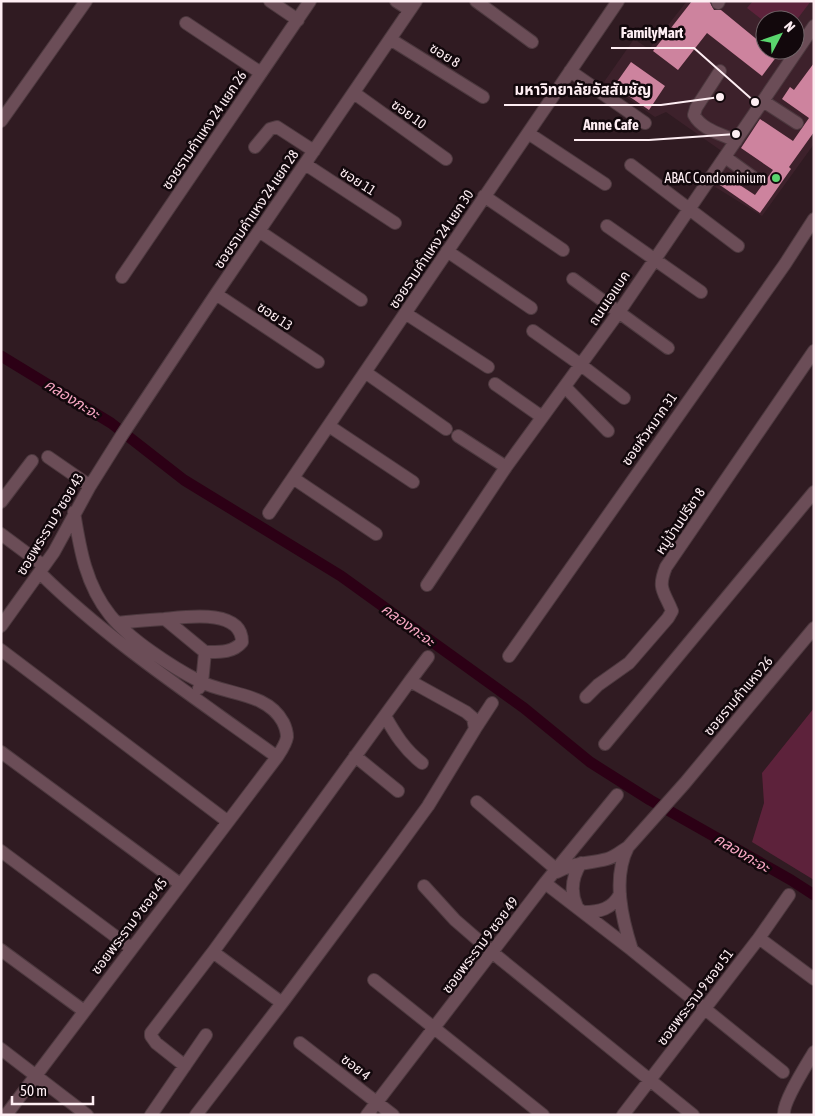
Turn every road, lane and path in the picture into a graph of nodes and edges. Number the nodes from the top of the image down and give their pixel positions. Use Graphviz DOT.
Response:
graph roads {
  1 [pos="86,1"];
  2 [pos="270,1"];
  3 [pos="310,1"];
  4 [pos="396,1"];
  5 [pos="476,1"];
  6 [pos="618,1"];
  7 [pos="413,6"];
  8 [pos="298,20"];
  9 [pos="186,23"];
  10 [pos="814,26"];
  11 [pos="390,39"];
  12 [pos="532,42"];
  13 [pos="570,71"];
  14 [pos="720,71"];
  15 [pos="261,73"];
  16 [pos="354,93"];
  17 [pos="483,97"];
  18 [pos="763,101"];
  19 [pos="1,121"];
  20 [pos="645,123"];
  21 [pos="797,123"];
  22 [pos="528,133"];
  23 [pos="736,141"];
  24 [pos="255,147"];
  25 [pos="314,151"];
  26 [pos="725,157"];
  27 [pos="446,159"];
  28 [pos="305,164"];
  29 [pos="631,165"];
  30 [pos="754,178"];
  31 [pos="605,184"];
  32 [pos="484,196"];
  33 [pos="689,209"];
  34 [pos="814,220"];
  35 [pos="395,223"];
  36 [pos="607,226"];
  37 [pos="259,231"];
  38 [pos="738,246"];
  39 [pos="563,250"];
  40 [pos="447,251"];
  41 [pos="654,259"];
  42 [pos="122,276"];
  43 [pos="573,279"];
  44 [pos="700,292"];
  45 [pos="216,294"];
  46 [pos="361,300"];
  47 [pos="531,308"];
  48 [pos="618,312"];
  49 [pos="405,313"];
  50 [pos="533,331"];
  51 [pos="668,348"];
  52 [pos="814,351"];
  53 [pos="318,362"];
  54 [pos="581,365"];
  55 [pos="488,367"];
  56 [pos="365,372"];
  57 [pos="495,384"];
  58 [pos="564,387"];
  59 [pos="624,398"];
  60 [pos="542,418"];
  61 [pos="328,426"];
  62 [pos="446,429"];
  63 [pos="608,431"];
  64 [pos="122,436"];
  65 [pos="458,436"];
  66 [pos="48,456"];
  67 [pos="32,461"];
  68 [pos="506,468"];
  69 [pos="293,478"];
  70 [pos="413,482"];
  71 [pos="90,486"];
  72 [pos="814,492"];
  73 [pos="1,502"];
  74 [pos="74,512"];
  75 [pos="269,513"];
  76 [pos="1,534"];
  77 [pos="376,534"];
  78 [pos="42,569"];
  79 [pos="427,585"];
  80 [pos="100,601"];
  81 [pos="88,616"];
  82 [pos="165,619"];
  83 [pos="118,623"];
  84 [pos="1,626"];
  85 [pos="814,628"];
  86 [pos="1,650"];
  87 [pos="205,652"];
  88 [pos="509,656"];
  89 [pos="428,657"];
  90 [pos="410,681"];
  91 [pos="202,683"];
  92 [pos="194,697"];
  93 [pos="586,697"];
  94 [pos="492,704"];
  95 [pos="385,716"];
  96 [pos="475,729"];
  97 [pos="605,744"];
  98 [pos="1,752"];
  99 [pos="355,756"];
  100 [pos="277,757"];
  101 [pos="422,763"];
  102 [pos="398,791"];
  103 [pos="617,795"];
  104 [pos="477,802"];
  105 [pos="227,821"];
  106 [pos="628,847"];
  107 [pos="1,851"];
  108 [pos="581,863"];
  109 [pos="552,876"];
  110 [pos="180,884"];
  111 [pos="424,886"];
  112 [pos="620,894"];
  113 [pos="789,895"];
  114 [pos="580,910"];
  115 [pos="759,938"];
  116 [pos="131,948"];
  117 [pos="1,950"];
  118 [pos="632,950"];
  119 [pos="213,952"];
  120 [pos="493,953"];
  121 [pos="814,979"];
  122 [pos="374,980"];
  123 [pos="282,1003"];
  124 [pos="705,1008"];
  125 [pos="84,1011"];
  126 [pos="435,1029"];
  127 [pos="206,1035"];
  128 [pos="300,1042"];
  129 [pos="1,1049"];
  130 [pos="814,1052"];
  131 [pos="184,1066"];
  132 [pos="783,1072"];
  133 [pos="36,1075"];
  134 [pos="650,1081"];
  135 [pos="377,1102"];
  136 [pos="6,1115"];
  137 [pos="87,1115"];
  138 [pos="151,1115"];
  139 [pos="196,1115"];
  140 [pos="367,1115"];
  141 [pos="393,1115"];
  142 [pos="543,1115"];
  143 [pos="623,1115"];
  144 [pos="693,1115"];
  145 [pos="784,1115"];
  1 -- 19 [label="street"];
  2 -- 8 [label="street"];
  3 -- 8 [label="street, ซอยรามคำแหง 24 แยก 26"];
  4 -- 7 [label="street"];
  5 -- 12 [label="street"];
  6 -- 13 [label="street, ซอยรามคำแหง 24 แยก 30"];
  7 -- 11 [label="street, ซอยรามคำแหง 24 แยก 28"];
  8 -- 15 [label="street, ซอยรามคำแหง 24 แยก 26"];
  9 -- 15 [label="street"];
  10 -- 18 [label="street, ถนนเอแบค"];
  11 -- 16 [label="street, ซอยรามคำแหง 24 แยก 28"];
  11 -- 17 [label="street, ซอย 8"];
  13 -- 20 [label="street"];
  13 -- 22 [label="street, ซอยรามคำแหง 24 แยก 30"];
  14 -- 23 [label="street"];
  15 -- 42 [label="street, ซอยรามคำแหง 24 แยก 26"];
  16 -- 25 [label="street, ซอยรามคำแหง 24 แยก 28"];
  16 -- 27 [label="street, ซอย 10"];
  18 -- 21 [label="street"];
  18 -- 23 [label="street, ถนนเอแบค"];
  22 -- 31 [label="street"];
  22 -- 32 [label="street, ซอยรามคำแหง 24 แยก 30"];
  23 -- 26 [label="street, ถนนเอแบค"];
  24 -- 25 [label="street"];
  25 -- 28 [label="street, ซอยรามคำแหง 24 แยก 28"];
  26 -- 30 [label="street"];
  26 -- 33 [label="street, ถนนเอแบค"];
  28 -- 35 [label="street, ซอย 11"];
  28 -- 37 [label="street, ซอยรามคำแหง 24 แยก 28"];
  29 -- 33 [label="street"];
  32 -- 39 [label="street"];
  32 -- 40 [label="street, ซอยรามคำแหง 24 แยก 30"];
  33 -- 38 [label="street"];
  33 -- 41 [label="street, ถนนเอแบค"];
  34 -- 88 [label="street, ซอยหัวหมาก 31"];
  36 -- 41 [label="street"];
  37 -- 45 [label="street, ซอยรามคำแหง 24 แยก 28"];
  37 -- 46 [label="street"];
  40 -- 47 [label="street"];
  40 -- 49 [label="street, ซอยรามคำแหง 24 แยก 30"];
  41 -- 44 [label="street"];
  41 -- 48 [label="street, ถนนเอแบค"];
  43 -- 48 [label="street"];
  45 -- 53 [label="street, ซอย 13"];
  45 -- 64 [label="street, ซอยรามคำแหง 24 แยก 28"];
  48 -- 51 [label="street"];
  48 -- 54 [label="street, ถนนเอแบค"];
  49 -- 55 [label="street"];
  49 -- 56 [label="street, ซอยรามคำแหง 24 แยก 30"];
  50 -- 54 [label="street"];
  52 -- 93 [label="street, หมู่บ้านปรีชา 8"];
  54 -- 58 [label="street, ถนนเอแบค"];
  54 -- 59 [label="street"];
  56 -- 61 [label="street, ซอยรามคำแหง 24 แยก 30"];
  56 -- 62 [label="street"];
  57 -- 60 [label="street"];
  58 -- 60 [label="street, ถนนเอแบค"];
  58 -- 63 [label="street"];
  60 -- 68 [label="street, ถนนเอแบค"];
  61 -- 69 [label="street, ซอยรามคำแหง 24 แยก 30"];
  61 -- 70 [label="street"];
  64 -- 71 [label="street, ซอยพระราม 9 ซอย 43"];
  65 -- 68 [label="street"];
  66 -- 71 [label="street"];
  67 -- 73 [label="street"];
  68 -- 79 [label="street, ถนนเอแบค"];
  69 -- 75 [label="street, ซอยรามคำแหง 24 แยก 30"];
  69 -- 77 [label="street"];
  71 -- 74 [label="street, ซอยพระราม 9 ซอย 43"];
  72 -- 97 [label="street"];
  74 -- 78 [label="street, ซอยพระราม 9 ซอย 43"];
  74 -- 80 [label="street"];
  76 -- 78 [label="street"];
  78 -- 81 [label="street"];
  78 -- 84 [label="street, ซอยพระราม 9 ซอย 43"];
  80 -- 81 [label="street"];
  80 -- 83 [label="street"];
  81 -- 92 [label="street"];
  82 -- 83 [label="street"];
  82 -- 87 [label="street"];
  82 -- 87 [label="street"];
  83 -- 91 [label="street"];
  85 -- 106 [label="street, ซอยรามคำแหง 26"];
  86 -- 105 [label="street"];
  87 -- 91 [label="street"];
  89 -- 90 [label="street"];
  90 -- 95 [label="street"];
  90 -- 96 [label="street"];
  91 -- 92 [label="street"];
  91 -- 100 [label="street, ซอยพระราม 9 ซอย 45"];
  92 -- 100 [label="street"];
  94 -- 96 [label="street"];
  95 -- 99 [label="street"];
  95 -- 101 [label="street"];
  96 -- 123 [label="street"];
  98 -- 110 [label="street"];
  99 -- 102 [label="street"];
  99 -- 119 [label="street"];
  100 -- 105 [label="street, ซอยพระราม 9 ซอย 45"];
  103 -- 109 [label="street, ซอยพระราม 9 ซอย 49"];
  104 -- 109 [label="street"];
  105 -- 110 [label="street, ซอยพระราม 9 ซอย 45"];
  106 -- 108 [label="street"];
  106 -- 112 [label="street"];
  107 -- 116 [label="street"];
  108 -- 109 [label="street"];
  108 -- 114 [label="street"];
  109 -- 114 [label="street"];
  109 -- 120 [label="street, ซอยพระราม 9 ซอย 49"];
  110 -- 116 [label="street, ซอยพระราม 9 ซอย 45"];
  111 -- 120 [label="street"];
  112 -- 114 [label="street"];
  112 -- 118 [label="street"];
  113 -- 115 [label="street, ซอยพระราม 9 ซอย 51"];
  114 -- 118 [label="street"];
  115 -- 121 [label="street"];
  115 -- 124 [label="street, ซอยพระราม 9 ซอย 51"];
  116 -- 125 [label="street, ซอยพระราม 9 ซอย 45"];
  117 -- 125 [label="street"];
  118 -- 124 [label="street"];
  119 -- 123 [label="street"];
  119 -- 131 [label="street"];
  120 -- 126 [label="street, ซอยพระราม 9 ซอย 49"];
  120 -- 134 [label="street"];
  122 -- 126 [label="street"];
  123 -- 139 [label="street"];
  124 -- 132 [label="street"];
  124 -- 134 [label="street, ซอยพระราม 9 ซอย 51"];
  125 -- 133 [label="street, ซอยพระราม 9 ซอย 45"];
  126 -- 135 [label="street, ซอยพระราม 9 ซอย 49"];
  126 -- 142 [label="street"];
  127 -- 131 [label="street"];
  128 -- 135 [label="street, ซอย 4"];
  129 -- 133 [label="street"];
  130 -- 145 [label="street"];
  131 -- 138 [label="street"];
  133 -- 136 [label="street, ซอยพระราม 9 ซอย 45"];
  133 -- 137 [label="street"];
  134 -- 143 [label="street, ซอยพระราม 9 ซอย 51"];
  134 -- 144 [label="street"];
  135 -- 140 [label="street, ซอยพระราม 9 ซอย 49"];
  135 -- 141 [label="street, ซอย 4"];
}
